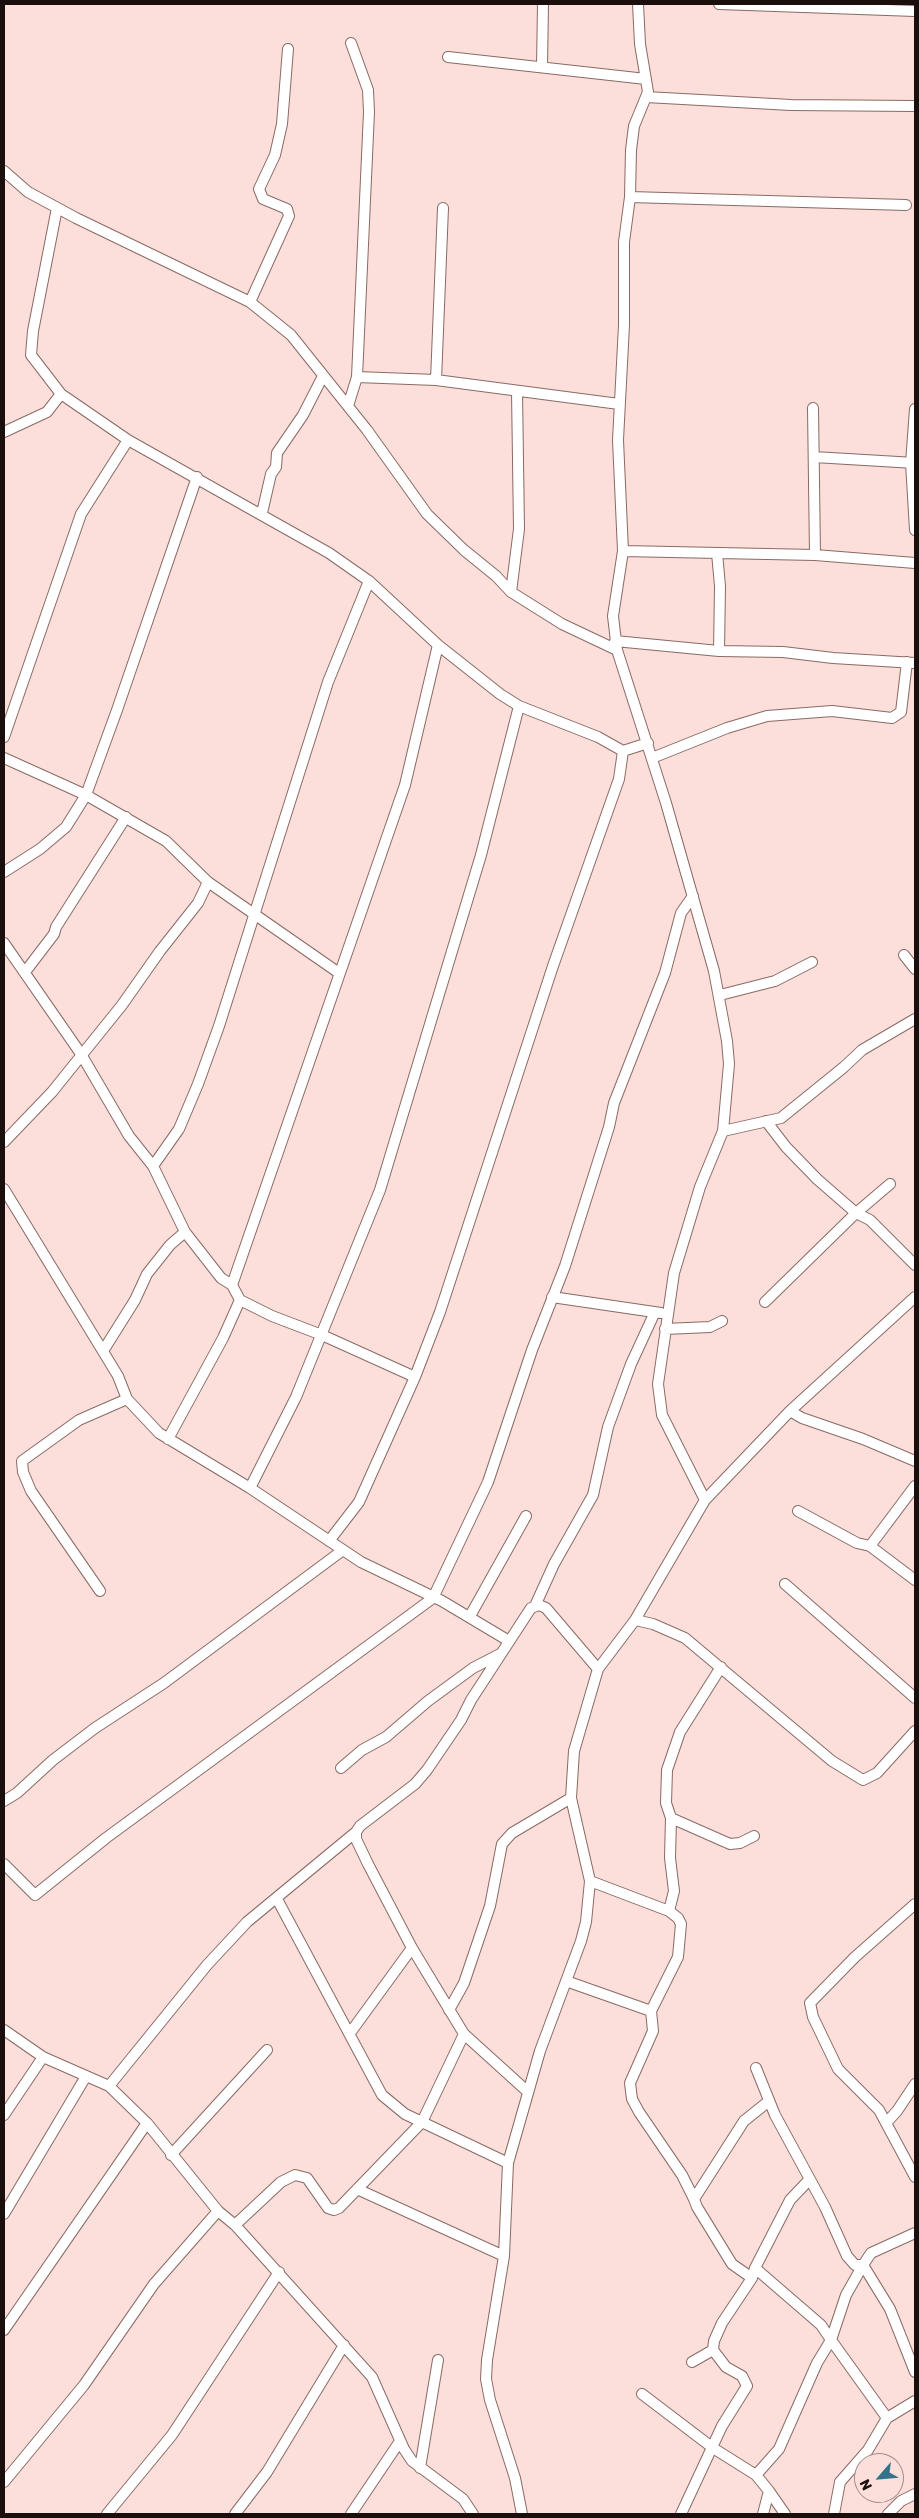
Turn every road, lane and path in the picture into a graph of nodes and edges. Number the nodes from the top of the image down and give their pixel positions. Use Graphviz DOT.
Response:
graph roads {
  1 [pos="543,4"];
  2 [pos="638,4"];
  3 [pos="720,4"];
  4 [pos="724,4"];
  5 [pos="767,5"];
  6 [pos="915,11"];
  7 [pos="351,43"];
  8 [pos="288,49"];
  9 [pos="448,57"];
  10 [pos="542,67"];
  11 [pos="646,79"];
  12 [pos="646,97"];
  13 [pos="915,106"];
  14 [pos="4,171"];
  15 [pos="630,197"];
  16 [pos="906,206"];
  17 [pos="57,208"];
  18 [pos="443,208"];
  19 [pos="250,302"];
  20 [pos="323,376"];
  21 [pos="357,377"];
  22 [pos="436,380"];
  23 [pos="517,391"];
  24 [pos="61,394"];
  25 [pos="619,404"];
  26 [pos="348,406"];
  27 [pos="813,408"];
  28 [pos="915,409"];
  29 [pos="4,432"];
  30 [pos="128,440"];
  31 [pos="814,457"];
  32 [pos="913,463"];
  33 [pos="196,477"];
  34 [pos="262,513"];
  35 [pos="915,530"];
  36 [pos="623,551"];
  37 [pos="718,553"];
  38 [pos="815,555"];
  39 [pos="915,562"];
  40 [pos="368,581"];
  41 [pos="511,592"];
  42 [pos="438,645"];
  43 [pos="616,645"];
  44 [pos="718,651"];
  45 [pos="911,662"];
  46 [pos="519,706"];
  47 [pos="4,737"];
  48 [pos="648,743"];
  49 [pos="622,751"];
  50 [pos="4,758"];
  51 [pos="652,758"];
  52 [pos="86,795"];
  53 [pos="126,817"];
  54 [pos="4,872"];
  55 [pos="208,882"];
  56 [pos="693,896"];
  57 [pos="254,915"];
  58 [pos="4,943"];
  59 [pos="904,955"];
  60 [pos="812,962"];
  61 [pos="915,969"];
  62 [pos="25,972"];
  63 [pos="340,973"];
  64 [pos="720,994"];
  65 [pos="915,1019"];
  66 [pos="81,1054"];
  67 [pos="766,1121"];
  68 [pos="723,1131"];
  69 [pos="4,1142"];
  70 [pos="153,1166"];
  71 [pos="890,1184"];
  72 [pos="4,1189"];
  73 [pos="856,1213"];
  74 [pos="185,1232"];
  75 [pos="915,1265"];
  76 [pos="232,1285"];
  77 [pos="552,1297"];
  78 [pos="915,1297"];
  79 [pos="240,1300"];
  80 [pos="765,1302"];
  81 [pos="654,1312"];
  82 [pos="667,1314"];
  83 [pos="722,1321"];
  84 [pos="665,1328"];
  85 [pos="322,1335"];
  86 [pos="103,1352"];
  87 [pos="415,1377"];
  88 [pos="127,1398"];
  89 [pos="790,1411"];
  90 [pos="168,1439"];
  91 [pos="915,1461"];
  92 [pos="915,1486"];
  93 [pos="250,1488"];
  94 [pos="705,1500"];
  95 [pos="798,1511"];
  96 [pos="526,1516"];
  97 [pos="330,1541"];
  98 [pos="870,1546"];
  99 [pos="343,1550"];
  100 [pos="915,1580"];
  101 [pos="785,1584"];
  102 [pos="100,1591"];
  103 [pos="433,1598"];
  104 [pos="534,1606"];
  105 [pos="470,1616"];
  106 [pos="635,1620"];
  107 [pos="509,1641"];
  108 [pos="500,1654"];
  109 [pos="721,1667"];
  110 [pos="598,1669"];
  111 [pos="915,1698"];
  112 [pos="915,1731"];
  113 [pos="341,1768"];
  114 [pos="571,1798"];
  115 [pos="4,1801"];
  116 [pos="671,1818"];
  117 [pos="356,1832"];
  118 [pos="754,1836"];
  119 [pos="4,1864"];
  120 [pos="590,1881"];
  121 [pos="277,1899"];
  122 [pos="915,1904"];
  123 [pos="669,1911"];
  124 [pos="412,1948"];
  125 [pos="566,1981"];
  126 [pos="449,2010"];
  127 [pos="652,2011"];
  128 [pos="4,2030"];
  129 [pos="350,2033"];
  130 [pos="464,2034"];
  131 [pos="267,2050"];
  132 [pos="43,2057"];
  133 [pos="756,2068"];
  134 [pos="85,2078"];
  135 [pos="915,2084"];
  136 [pos="109,2086"];
  137 [pos="528,2092"];
  138 [pos="769,2101"];
  139 [pos="4,2115"];
  140 [pos="422,2122"];
  141 [pos="886,2122"];
  142 [pos="147,2123"];
  143 [pos="171,2155"];
  144 [pos="508,2163"];
  145 [pos="915,2177"];
  146 [pos="809,2180"];
  147 [pos="357,2189"];
  148 [pos="694,2199"];
  149 [pos="218,2211"];
  150 [pos="4,2214"];
  151 [pos="235,2225"];
  152 [pos="915,2233"];
  153 [pos="504,2256"];
  154 [pos="862,2265"];
  155 [pos="755,2268"];
  156 [pos="279,2272"];
  157 [pos="752,2278"];
  158 [pos="4,2330"];
  159 [pos="831,2340"];
  160 [pos="344,2346"];
  161 [pos="713,2350"];
  162 [pos="438,2360"];
  163 [pos="692,2362"];
  164 [pos="915,2372"];
  165 [pos="642,2394"];
  166 [pos="915,2402"];
  167 [pos="887,2418"];
  168 [pos="400,2441"];
  169 [pos="713,2448"];
  170 [pos="420,2468"];
  171 [pos="756,2475"];
  172 [pos="4,2482"];
  173 [pos="769,2491"];
  174 [pos="915,2494"];
  175 [pos="471,2513"];
  176 [pos="107,2514"];
  177 [pos="235,2514"];
  178 [pos="351,2514"];
  179 [pos="522,2514"];
  180 [pos="681,2514"];
  181 [pos="763,2514"];
  182 [pos="785,2514"];
  183 [pos="834,2514"];
  184 [pos="888,2514"];
  1 -- 10 [label="street"];
  2 -- 11 [label="street"];
  3 -- 4 [label="street"];
  4 -- 5 [label="street"];
  5 -- 6 [label="street"];
  7 -- 21 [label="street"];
  8 -- 19 [label="street"];
  9 -- 10 [label="street"];
  10 -- 11 [label="street"];
  11 -- 12 [label="street"];
  12 -- 13 [label="street"];
  12 -- 15 [label="street"];
  14 -- 17 [label="street"];
  15 -- 16 [label="street"];
  15 -- 25 [label="street"];
  17 -- 19 [label="street"];
  17 -- 24 [label="street"];
  18 -- 22 [label="street"];
  19 -- 20 [label="street"];
  20 -- 26 [label="street"];
  20 -- 34 [label="street"];
  21 -- 22 [label="street"];
  21 -- 26 [label="street"];
  22 -- 23 [label="street"];
  23 -- 25 [label="street"];
  23 -- 41 [label="street"];
  24 -- 29 [label="street"];
  24 -- 30 [label="street"];
  25 -- 36 [label="street"];
  26 -- 41 [label="street"];
  27 -- 31 [label="street"];
  28 -- 32 [label="street"];
  30 -- 33 [label="street"];
  30 -- 47 [label="street"];
  31 -- 32 [label="street"];
  31 -- 38 [label="street"];
  32 -- 35 [label="street"];
  33 -- 34 [label="street"];
  33 -- 52 [label="street"];
  34 -- 40 [label="street"];
  36 -- 37 [label="street"];
  36 -- 43 [label="street"];
  37 -- 38 [label="street"];
  37 -- 44 [label="street"];
  38 -- 39 [label="street"];
  40 -- 42 [label="street"];
  40 -- 57 [label="street"];
  41 -- 43 [label="street"];
  42 -- 46 [label="street"];
  42 -- 63 [label="street"];
  43 -- 44 [label="street"];
  43 -- 48 [label="street"];
  44 -- 45 [label="street"];
  45 -- 51 [label="street"];
  46 -- 49 [label="street"];
  46 -- 85 [label="street"];
  48 -- 49 [label="street"];
  48 -- 51 [label="street"];
  49 -- 87 [label="street"];
  50 -- 52 [label="street"];
  51 -- 56 [label="street"];
  52 -- 53 [label="street"];
  52 -- 54 [label="street"];
  53 -- 55 [label="street"];
  53 -- 62 [label="street"];
  55 -- 57 [label="street"];
  55 -- 66 [label="street"];
  56 -- 64 [label="street"];
  56 -- 77 [label="street"];
  57 -- 63 [label="street"];
  57 -- 70 [label="street"];
  58 -- 62 [label="street"];
  59 -- 61 [label="street"];
  60 -- 64 [label="street"];
  62 -- 66 [label="street"];
  63 -- 76 [label="street"];
  64 -- 68 [label="street"];
  65 -- 67 [label="street"];
  66 -- 69 [label="street"];
  66 -- 70 [label="street"];
  67 -- 68 [label="street"];
  67 -- 73 [label="street"];
  68 -- 82 [label="street"];
  70 -- 74 [label="street"];
  71 -- 73 [label="street"];
  72 -- 86 [label="street"];
  73 -- 75 [label="street"];
  73 -- 80 [label="street"];
  74 -- 76 [label="street"];
  74 -- 86 [label="street"];
  76 -- 79 [label="street"];
  77 -- 81 [label="street"];
  77 -- 103 [label="street"];
  78 -- 89 [label="street"];
  79 -- 85 [label="street"];
  79 -- 90 [label="street"];
  81 -- 82 [label="street"];
  81 -- 104 [label="street"];
  82 -- 84 [label="street"];
  83 -- 84 [label="street"];
  84 -- 94 [label="street"];
  85 -- 87 [label="street"];
  85 -- 93 [label="street"];
  86 -- 88 [label="street"];
  87 -- 97 [label="street"];
  88 -- 90 [label="street"];
  88 -- 102 [label="street"];
  89 -- 91 [label="street"];
  89 -- 94 [label="street"];
  90 -- 93 [label="street"];
  92 -- 98 [label="street"];
  93 -- 97 [label="street"];
  94 -- 106 [label="street"];
  95 -- 98 [label="street"];
  96 -- 105 [label="street"];
  97 -- 99 [label="street"];
  98 -- 100 [label="street"];
  99 -- 103 [label="street"];
  99 -- 115 [label="street"];
  101 -- 111 [label="street"];
  103 -- 105 [label="street"];
  103 -- 119 [label="street"];
  104 -- 107 [label="street"];
  104 -- 110 [label="street"];
  105 -- 107 [label="street"];
  106 -- 109 [label="street"];
  106 -- 110 [label="street"];
  107 -- 108 [label="street"];
  108 -- 113 [label="street"];
  108 -- 117 [label="street"];
  109 -- 112 [label="street"];
  109 -- 116 [label="street"];
  110 -- 114 [label="street"];
  114 -- 120 [label="street"];
  114 -- 126 [label="street"];
  116 -- 118 [label="street"];
  116 -- 123 [label="street"];
  117 -- 121 [label="street"];
  117 -- 124 [label="street"];
  120 -- 123 [label="street"];
  120 -- 125 [label="street"];
  121 -- 129 [label="street"];
  121 -- 136 [label="street"];
  122 -- 141 [label="street"];
  123 -- 127 [label="street"];
  124 -- 126 [label="street"];
  124 -- 129 [label="street"];
  125 -- 127 [label="street"];
  125 -- 137 [label="street"];
  126 -- 130 [label="street"];
  127 -- 148 [label="street"];
  128 -- 132 [label="street"];
  129 -- 140 [label="street"];
  130 -- 137 [label="street"];
  130 -- 140 [label="street"];
  131 -- 143 [label="street"];
  132 -- 134 [label="street"];
  132 -- 139 [label="street"];
  133 -- 138 [label="street"];
  134 -- 136 [label="street"];
  134 -- 150 [label="street"];
  135 -- 141 [label="street"];
  136 -- 142 [label="street"];
  137 -- 144 [label="street"];
  138 -- 146 [label="street"];
  138 -- 148 [label="street"];
  140 -- 144 [label="street"];
  140 -- 147 [label="street"];
  141 -- 145 [label="street"];
  142 -- 143 [label="street"];
  142 -- 158 [label="street"];
  143 -- 149 [label="street"];
  144 -- 153 [label="street"];
  146 -- 154 [label="street"];
  146 -- 155 [label="street"];
  147 -- 151 [label="street"];
  147 -- 153 [label="street"];
  148 -- 157 [label="street"];
  149 -- 151 [label="street"];
  149 -- 172 [label="street"];
  151 -- 156 [label="street"];
  152 -- 154 [label="street"];
  153 -- 179 [label="street"];
  154 -- 159 [label="street"];
  154 -- 164 [label="street"];
  155 -- 157 [label="street"];
  155 -- 159 [label="street"];
  156 -- 160 [label="street"];
  156 -- 176 [label="street"];
  157 -- 161 [label="street"];
  159 -- 167 [label="street"];
  159 -- 171 [label="street"];
  160 -- 168 [label="street"];
  160 -- 177 [label="street"];
  161 -- 163 [label="street"];
  161 -- 169 [label="street"];
  162 -- 170 [label="street"];
  165 -- 169 [label="street"];
  166 -- 167 [label="street"];
  167 -- 183 [label="street"];
  168 -- 170 [label="street"];
  168 -- 178 [label="street"];
  169 -- 171 [label="street"];
  169 -- 180 [label="street"];
  170 -- 175 [label="street"];
  171 -- 173 [label="street"];
  173 -- 181 [label="street"];
  173 -- 182 [label="street"];
  174 -- 184 [label="street"];
}
